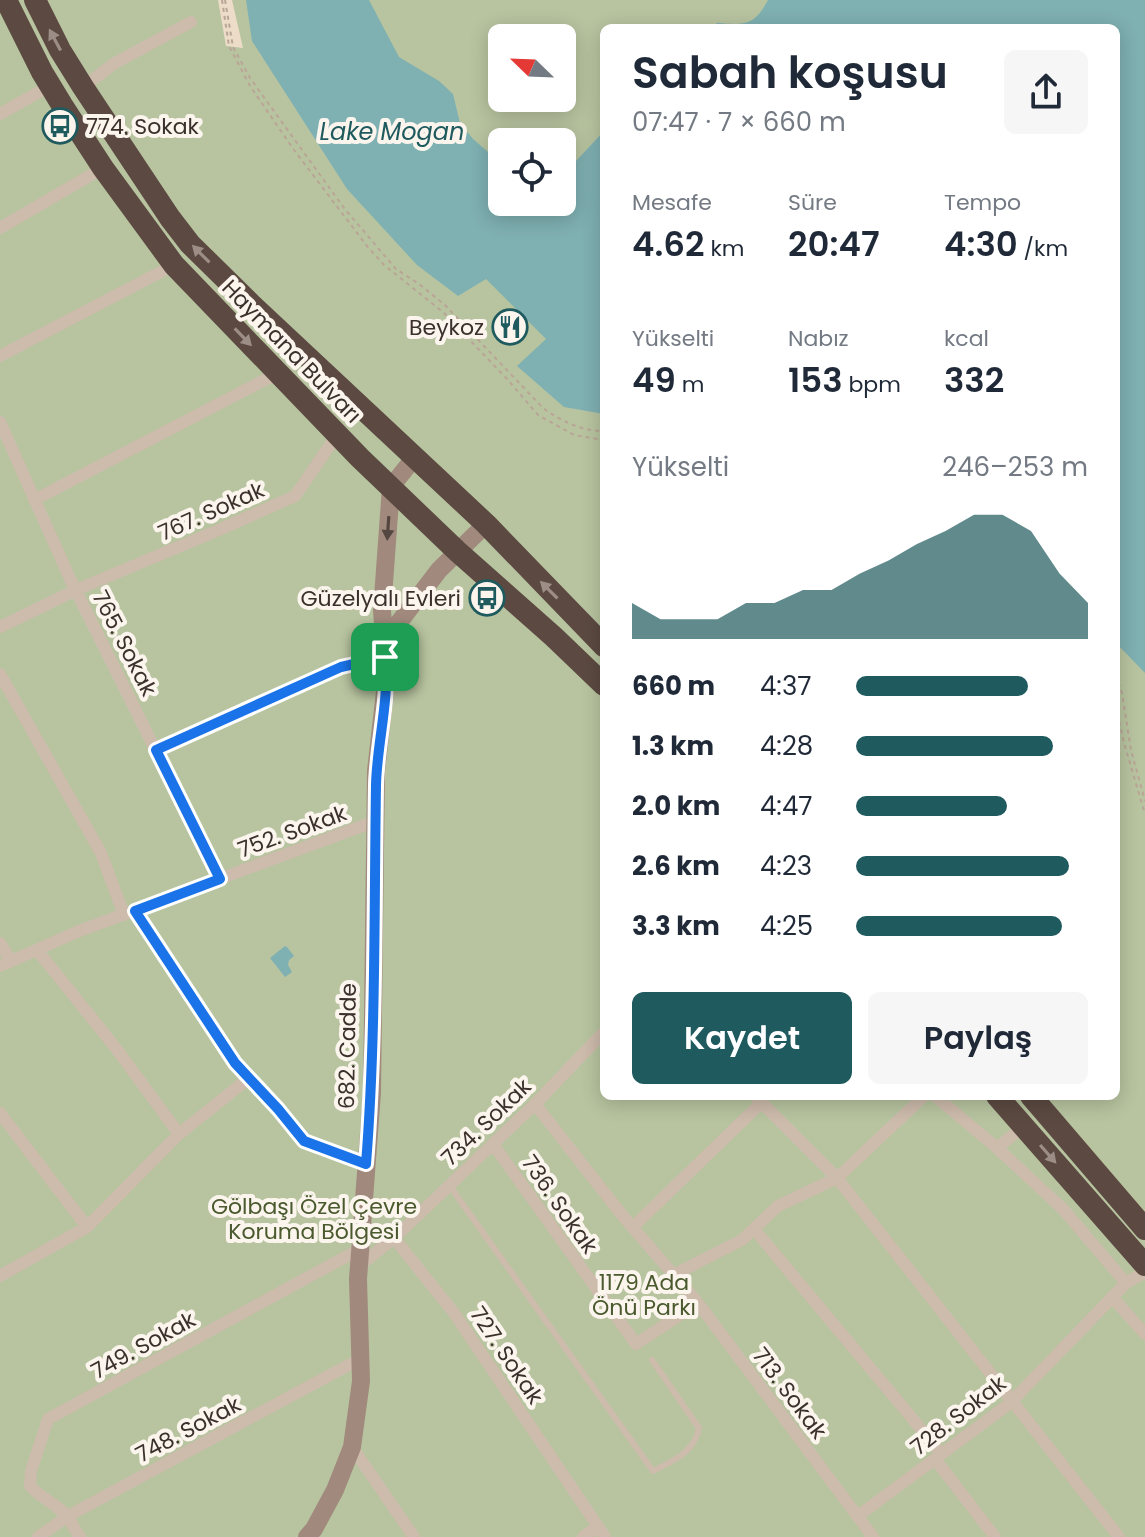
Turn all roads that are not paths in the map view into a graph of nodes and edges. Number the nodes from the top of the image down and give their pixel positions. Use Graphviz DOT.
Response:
graph roads {
  1 [pos="6,0"];
  2 [pos="35,0"];
  3 [pos="191,22"];
  4 [pos="50,86"];
  5 [pos="83,87"];
  6 [pos="0,114"];
  7 [pos="103,168"];
  8 [pos="0,228"];
  9 [pos="174,265"];
  10 [pos="0,356"];
  11 [pos="278,373"];
  12 [pos="0,422"];
  13 [pos="337,435"];
  14 [pos="414,458"];
  15 [pos="391,487"];
  16 [pos="34,500"];
  17 [pos="486,524"];
  18 [pos="457,551"];
  19 [pos="76,590"];
  20 [pos="0,627"];
  21 [pos="600,642"];
  22 [pos="384,649"];
  23 [pos="0,674"];
  24 [pos="600,681"];
  25 [pos="156,750"];
  26 [pos="376,821"];
  27 [pos="220,879"];
  28 [pos="130,913"];
  29 [pos="0,943"];
  30 [pos="37,950"];
  31 [pos="5,964"];
  32 [pos="600,1036"];
  33 [pos="249,1078"];
  34 [pos="757,1100"];
  35 [pos="759,1100"];
  36 [pos="920,1100"];
  37 [pos="940,1100"];
  38 [pos="1001,1100"];
  39 [pos="1034,1100"];
  40 [pos="535,1104"];
  41 [pos="0,1113"];
  42 [pos="1024,1126"];
  43 [pos="179,1134"];
  44 [pos="493,1144"];
  45 [pos="997,1148"];
  46 [pos="366,1164"];
  47 [pos="837,1178"];
  48 [pos="449,1185"];
  49 [pos="87,1227"];
  50 [pos="633,1227"];
  51 [pos="754,1229"];
  52 [pos="1145,1229"];
  53 [pos="394,1238"];
  54 [pos="360,1258"];
  55 [pos="1145,1265"];
  56 [pos="1145,1272"];
  57 [pos="673,1275"];
  58 [pos="0,1276"];
  59 [pos="1126,1283"];
  60 [pos="1112,1297"];
  61 [pos="698,1303"];
  62 [pos="1145,1334"];
  63 [pos="360,1359"];
  64 [pos="652,1360"];
  65 [pos="1013,1400"];
  66 [pos="352,1447"];
  67 [pos="938,1456"];
  68 [pos="68,1516"];
  69 [pos="858,1516"];
  70 [pos="602,1532"];
  71 [pos="38,1537"];
  72 [pos="80,1537"];
  73 [pos="307,1537"];
  74 [pos="414,1537"];
  75 [pos="583,1537"];
  76 [pos="873,1537"];
  77 [pos="995,1537"];
  78 [pos="1119,1537"];
  1 -- 4 [label="highway, Haymana Bulvarı"];
  5 -- 2 [label="highway, Haymana Bulvarı, one-way"];
  3 -- 5 [label="street"];
  4 -- 6 [label="street"];
  4 -- 7 [label="highway, Haymana Bulvarı"];
  14 -- 5 [label="highway, Haymana Bulvarı, one-way"];
  7 -- 8 [label="street"];
  7 -- 9 [label="highway, Haymana Bulvarı"];
  9 -- 10 [label="street"];
  9 -- 11 [label="highway, Haymana Bulvarı, one-way"];
  11 -- 13 [label="highway, Haymana Bulvarı"];
  11 -- 16 [label="street"];
  12 -- 16 [label="street, 765. Sokak"];
  13 -- 15 [label="highway, Haymana Bulvarı"];
  13 -- 19 [label="street, 767. Sokak"];
  14 -- 15 [label="main road"];
  14 -- 17 [label="highway, Haymana Bulvarı"];
  15 -- 18 [label="highway, Haymana Bulvarı"];
  15 -- 22 [label="main road, 682. Cadde, one-way"];
  16 -- 19 [label="street, 765. Sokak"];
  17 -- 18 [label="main road"];
  21 -- 17 [label="highway, Haymana Bulvarı, one-way"];
  18 -- 22 [label="main road"];
  18 -- 24 [label="highway, Haymana Bulvarı"];
  19 -- 20 [label="street, 767. Sokak"];
  19 -- 25 [label="street, 765. Sokak"];
  22 -- 25 [label="street"];
  22 -- 26 [label="main road, 682. Cadde"];
  23 -- 28 [label="street"];
  25 -- 27 [label="street, 765. Sokak"];
  26 -- 27 [label="street, 752. Sokak"];
  26 -- 46 [label="main road, 682. Cadde"];
  27 -- 28 [label="street, 752. Sokak"];
  28 -- 30 [label="street, 752. Sokak"];
  28 -- 33 [label="street"];
  29 -- 31 [label="street"];
  30 -- 31 [label="street, 752. Sokak"];
  30 -- 43 [label="street"];
  32 -- 40 [label="street, 734. Sokak"];
  33 -- 43 [label="street"];
  33 -- 46 [label="street"];
  34 -- 50 [label="street"];
  35 -- 47 [label="street"];
  36 -- 47 [label="street"];
  37 -- 45 [label="street"];
  38 -- 42 [label="highway"];
  39 -- 52 [label="highway"];
  40 -- 44 [label="street, 734. Sokak"];
  40 -- 50 [label="street, 713. Sokak"];
  41 -- 49 [label="street"];
  42 -- 45 [label="street"];
  42 -- 55 [label="highway, one-way"];
  43 -- 49 [label="street"];
  44 -- 48 [label="street, 734. Sokak"];
  44 -- 61 [label="street, 736. Sokak"];
  45 -- 59 [label="street"];
  46 -- 54 [label="main road, 682. Cadde"];
  47 -- 51 [label="street"];
  47 -- 65 [label="street"];
  48 -- 53 [label="street, 734. Sokak"];
  48 -- 64 [label="lane"];
  49 -- 58 [label="street"];
  50 -- 57 [label="street, 713. Sokak"];
  51 -- 57 [label="street"];
  51 -- 67 [label="street"];
  53 -- 54 [label="street"];
  53 -- 70 [label="street, 727. Sokak"];
  54 -- 63 [label="main road, 682. Cadde"];
  54 -- 68 [label="street, 749. Sokak"];
  56 -- 59 [label="street, 728. Sokak"];
  57 -- 61 [label="street, 713. Sokak"];
  59 -- 60 [label="street, 728. Sokak"];
  60 -- 62 [label="street"];
  60 -- 65 [label="street, 728. Sokak"];
  61 -- 69 [label="street, 713. Sokak"];
  63 -- 66 [label="main road, 682. Cadde"];
  63 -- 68 [label="street, 748. Sokak"];
  65 -- 67 [label="street, 728. Sokak"];
  65 -- 78 [label="street"];
  66 -- 73 [label="main road, 682. Cadde"];
  66 -- 74 [label="street"];
  67 -- 69 [label="street, 728. Sokak"];
  67 -- 77 [label="street"];
  68 -- 71 [label="street, 748. Sokak"];
  68 -- 72 [label="street"];
  69 -- 76 [label="street, 713. Sokak"];
  70 -- 75 [label="street"];
}
